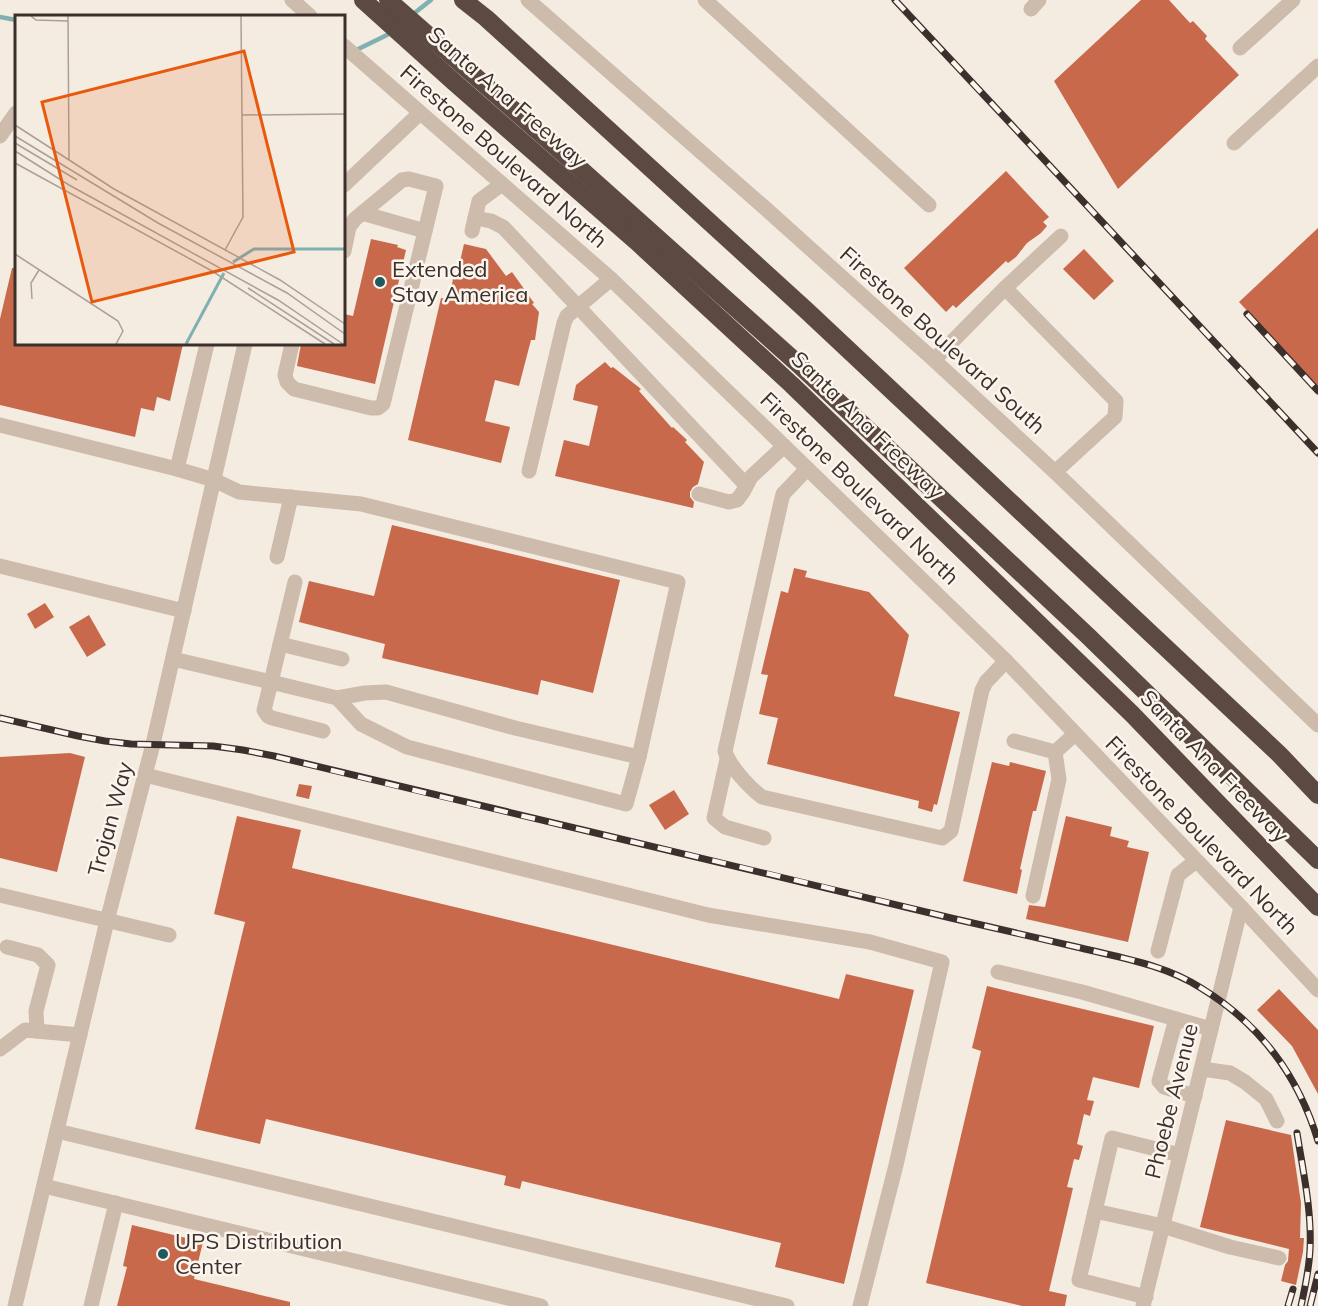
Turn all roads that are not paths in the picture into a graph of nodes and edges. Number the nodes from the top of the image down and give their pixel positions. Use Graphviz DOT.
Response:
graph roads {
  1 [pos="292,0"];
  2 [pos="363,0"];
  3 [pos="388,0"];
  4 [pos="463,0"];
  5 [pos="475,0"];
  6 [pos="705,0"];
  7 [pos="1293,0"];
  8 [pos="531,1"];
  9 [pos="309,15"];
  10 [pos="486,18"];
  11 [pos="345,47"];
  12 [pos="1240,48"];
  13 [pos="1318,66"];
  14 [pos="460,75"];
  15 [pos="420,113"];
  16 [pos="15,114"];
  17 [pos="0,136"];
  18 [pos="1234,143"];
  19 [pos="345,184"];
  20 [pos="502,184"];
  21 [pos="929,205"];
  22 [pos="362,213"];
  23 [pos="425,231"];
  24 [pos="1061,236"];
  25 [pos="345,246"];
  26 [pos="611,279"];
  27 [pos="1005,288"];
  28 [pos="579,307"];
  29 [pos="207,345"];
  30 [pos="245,345"];
  31 [pos="292,345"];
  32 [pos="934,360"];
  33 [pos="0,425"];
  34 [pos="783,446"];
  35 [pos="177,469"];
  36 [pos="807,469"];
  37 [pos="529,471"];
  38 [pos="1055,472"];
  39 [pos="214,480"];
  40 [pos="746,484"];
  41 [pos="699,494"];
  42 [pos="291,497"];
  43 [pos="277,557"];
  44 [pos="0,566"];
  45 [pos="295,582"];
  46 [pos="184,611"];
  47 [pos="280,644"];
  48 [pos="172,659"];
  49 [pos="342,659"];
  50 [pos="1006,662"];
  51 [pos="271,682"];
  52 [pos="337,698"];
  53 [pos="1318,725"];
  54 [pos="323,731"];
  55 [pos="1075,734"];
  56 [pos="1014,741"];
  57 [pos="1056,752"];
  58 [pos="1279,754"];
  59 [pos="639,757"];
  60 [pos="727,759"];
  61 [pos="145,775"];
  62 [pos="1318,775"];
  63 [pos="1318,795"];
  64 [pos="764,838"];
  65 [pos="1318,860"];
  66 [pos="1196,861"];
  67 [pos="0,895"];
  68 [pos="1033,896"];
  69 [pos="1240,907"];
  70 [pos="1318,907"];
  71 [pos="107,921"];
  72 [pos="169,935"];
  73 [pos="7,947"];
  74 [pos="1158,951"];
  75 [pos="998,972"];
  76 [pos="1318,990"];
  77 [pos="1176,1019"];
  78 [pos="1211,1029"];
  79 [pos="37,1031"];
  80 [pos="80,1035"];
  81 [pos="0,1049"];
  82 [pos="1202,1069"];
  83 [pos="1195,1096"];
  84 [pos="1277,1121"];
  85 [pos="57,1131"];
  86 [pos="1180,1155"];
  87 [pos="44,1186"];
  88 [pos="116,1203"];
  89 [pos="1095,1210"];
  90 [pos="1163,1226"];
  91 [pos="1279,1258"];
  92 [pos="1145,1301"];
  93 [pos="15,1306"];
  94 [pos="91,1306"];
  95 [pos="541,1306"];
  96 [pos="787,1306"];
  97 [pos="860,1306"];
  1 -- 9 [label="street"];
  2 -- 14 [label="highway, Santa Ana Freeway"];
  3 -- 14 [label="highway"];
  4 -- 10 [label="highway, Santa Ana Freeway"];
  5 -- 10 [label="highway"];
  6 -- 21 [label="street"];
  7 -- 12 [label="street"];
  8 -- 32 [label="street, Firestone Boulevard South"];
  10 -- 58 [label="highway, Santa Ana Freeway"];
  11 -- 15 [label="street, Firestone Boulevard North"];
  13 -- 18 [label="street"];
  14 -- 65 [label="highway"];
  14 -- 70 [label="highway, Santa Ana Freeway"];
  15 -- 19 [label="street"];
  15 -- 20 [label="street, Firestone Boulevard North"];
  16 -- 17 [label="street"];
  20 -- 26 [label="street, Firestone Boulevard North"];
  20 -- 28 [label="street"];
  22 -- 23 [label="street"];
  22 -- 23 [label="street"];
  22 -- 25 [label="street"];
  23 -- 31 [label="street"];
  24 -- 27 [label="street"];
  26 -- 28 [label="street"];
  26 -- 34 [label="street, Firestone Boulevard North"];
  27 -- 32 [label="street"];
  27 -- 38 [label="street"];
  28 -- 37 [label="street"];
  28 -- 40 [label="street"];
  29 -- 35 [label="street"];
  30 -- 39 [label="street, Trojan Way"];
  32 -- 38 [label="street, Firestone Boulevard South"];
  33 -- 35 [label="street"];
  34 -- 36 [label="street, Firestone Boulevard North"];
  34 -- 40 [label="street"];
  35 -- 39 [label="street"];
  36 -- 50 [label="street, Firestone Boulevard North"];
  36 -- 60 [label="street"];
  38 -- 53 [label="street, Firestone Boulevard South"];
  39 -- 42 [label="street"];
  39 -- 46 [label="street, Trojan Way"];
  40 -- 41 [label="street"];
  42 -- 43 [label="street"];
  42 -- 59 [label="street"];
  44 -- 46 [label="street"];
  45 -- 47 [label="street"];
  46 -- 48 [label="street, Trojan Way"];
  47 -- 49 [label="street"];
  47 -- 51 [label="street"];
  48 -- 51 [label="street"];
  48 -- 61 [label="street, Trojan Way"];
  50 -- 55 [label="street, Firestone Boulevard North"];
  50 -- 60 [label="street"];
  51 -- 52 [label="street"];
  51 -- 54 [label="street"];
  52 -- 59 [label="street"];
  52 -- 59 [label="street"];
  55 -- 57 [label="street"];
  55 -- 66 [label="street, Firestone Boulevard North"];
  56 -- 57 [label="street"];
  57 -- 68 [label="street"];
  58 -- 62 [label="highway"];
  58 -- 63 [label="highway, Santa Ana Freeway"];
  60 -- 64 [label="street"];
  61 -- 71 [label="street, Trojan Way"];
  61 -- 97 [label="street"];
  66 -- 69 [label="street, Firestone Boulevard North"];
  66 -- 74 [label="street"];
  67 -- 71 [label="street"];
  69 -- 76 [label="street, Firestone Boulevard North"];
  69 -- 78 [label="street, Phoebe Avenue"];
  71 -- 72 [label="street"];
  71 -- 80 [label="street, Trojan Way"];
  73 -- 79 [label="street"];
  75 -- 77 [label="street"];
  77 -- 78 [label="street"];
  77 -- 83 [label="street"];
  78 -- 82 [label="street, Phoebe Avenue"];
  79 -- 80 [label="street"];
  79 -- 81 [label="street"];
  80 -- 85 [label="street, Trojan Way"];
  82 -- 83 [label="street, Phoebe Avenue"];
  82 -- 84 [label="street"];
  83 -- 86 [label="street, Phoebe Avenue"];
  85 -- 87 [label="street, Trojan Way"];
  85 -- 96 [label="street"];
  86 -- 89 [label="street"];
  86 -- 90 [label="street, Phoebe Avenue"];
  87 -- 88 [label="street"];
  87 -- 93 [label="street, Trojan Way"];
  88 -- 94 [label="street"];
  88 -- 95 [label="street"];
  89 -- 90 [label="street"];
  89 -- 92 [label="street"];
  90 -- 91 [label="street"];
  90 -- 92 [label="street, Phoebe Avenue"];
}
